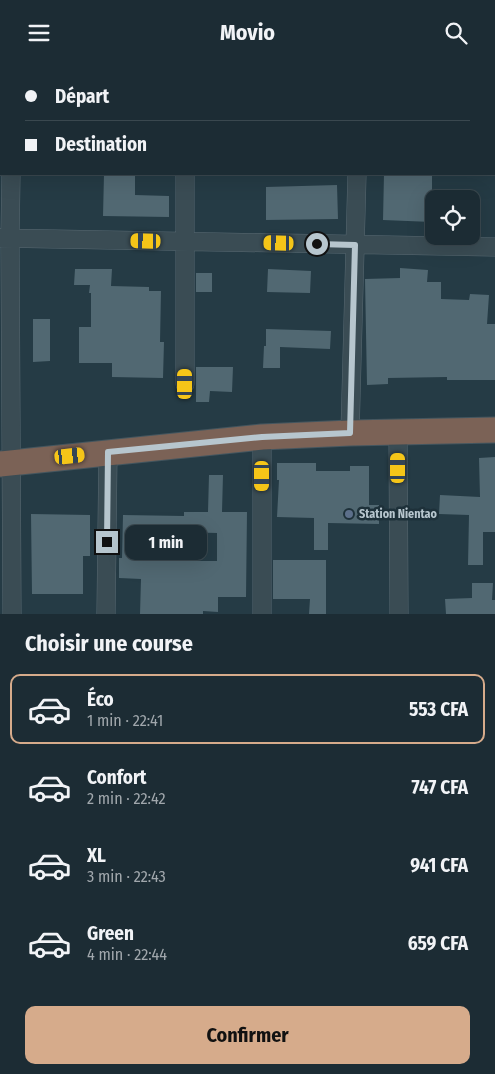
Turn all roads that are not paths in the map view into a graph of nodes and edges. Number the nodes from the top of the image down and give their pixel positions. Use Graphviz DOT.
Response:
graph roads {
  1 [pos="11,175"];
  2 [pos="185,175"];
  3 [pos="357,175"];
  4 [pos="5,238"];
  5 [pos="185,242"];
  6 [pos="355,245"];
  7 [pos="495,247"];
  8 [pos="185,384"];
  9 [pos="495,430"];
  10 [pos="398,432"];
  11 [pos="350,433"];
  12 [pos="262,437"];
  13 [pos="108,452"];
  14 [pos="6,463"];
  15 [pos="12,614"];
  16 [pos="106,614"];
  17 [pos="262,614"];
  18 [pos="399,614"];
  1 -- 4 [label="street"];
  2 -- 5 [label="street"];
  3 -- 6 [label="street"];
  4 -- 5 [label="street"];
  4 -- 14 [label="street"];
  5 -- 6 [label="street"];
  5 -- 8 [label="street"];
  6 -- 7 [label="street"];
  6 -- 11 [label="street"];
  9 -- 10 [label="highway"];
  10 -- 11 [label="highway"];
  10 -- 18 [label="street"];
  11 -- 12 [label="highway"];
  12 -- 13 [label="highway"];
  12 -- 17 [label="street"];
  13 -- 14 [label="highway"];
  13 -- 16 [label="street"];
  14 -- 15 [label="street"];
}
